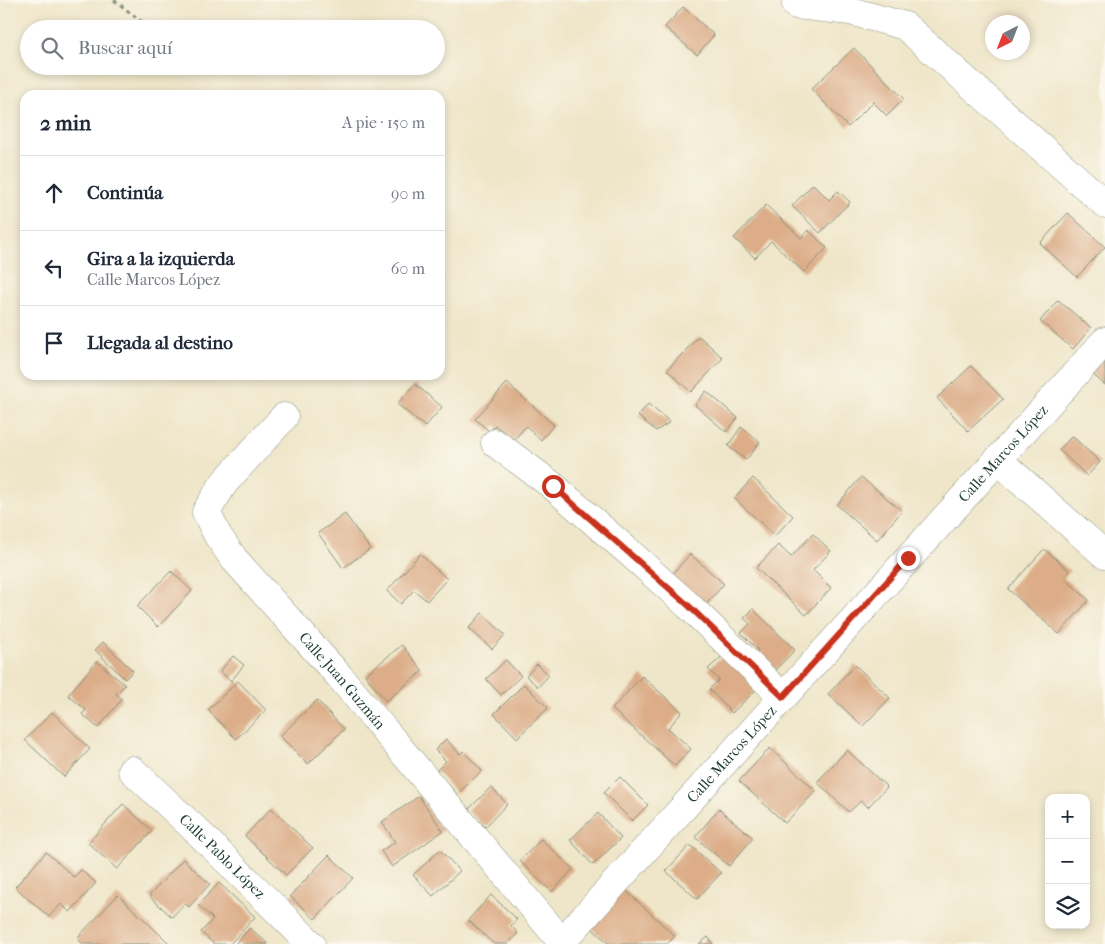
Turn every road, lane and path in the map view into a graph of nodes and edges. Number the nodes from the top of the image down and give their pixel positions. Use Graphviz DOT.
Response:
graph roads {
  1 [pos="114,0"];
  2 [pos="796,5"];
  3 [pos="140,20"];
  4 [pos="1105,204"];
  5 [pos="1105,341"];
  6 [pos="284,417"];
  7 [pos="495,443"];
  8 [pos="998,460"];
  9 [pos="1105,555"];
  10 [pos="783,697"];
  11 [pos="132,770"];
  12 [pos="561,943"];
  13 [pos="311,944"];
  1 -- 3 [label="path"];
  2 -- 4 [label="street"];
  5 -- 8 [label="street, Calle Marcos López"];
  6 -- 12 [label="street, Calle Juan Guzmán"];
  7 -- 10 [label="street"];
  8 -- 9 [label="street"];
  8 -- 10 [label="street, Calle Marcos López"];
  10 -- 12 [label="street, Calle Marcos López"];
  11 -- 13 [label="street, Calle Pablo López"];
}
